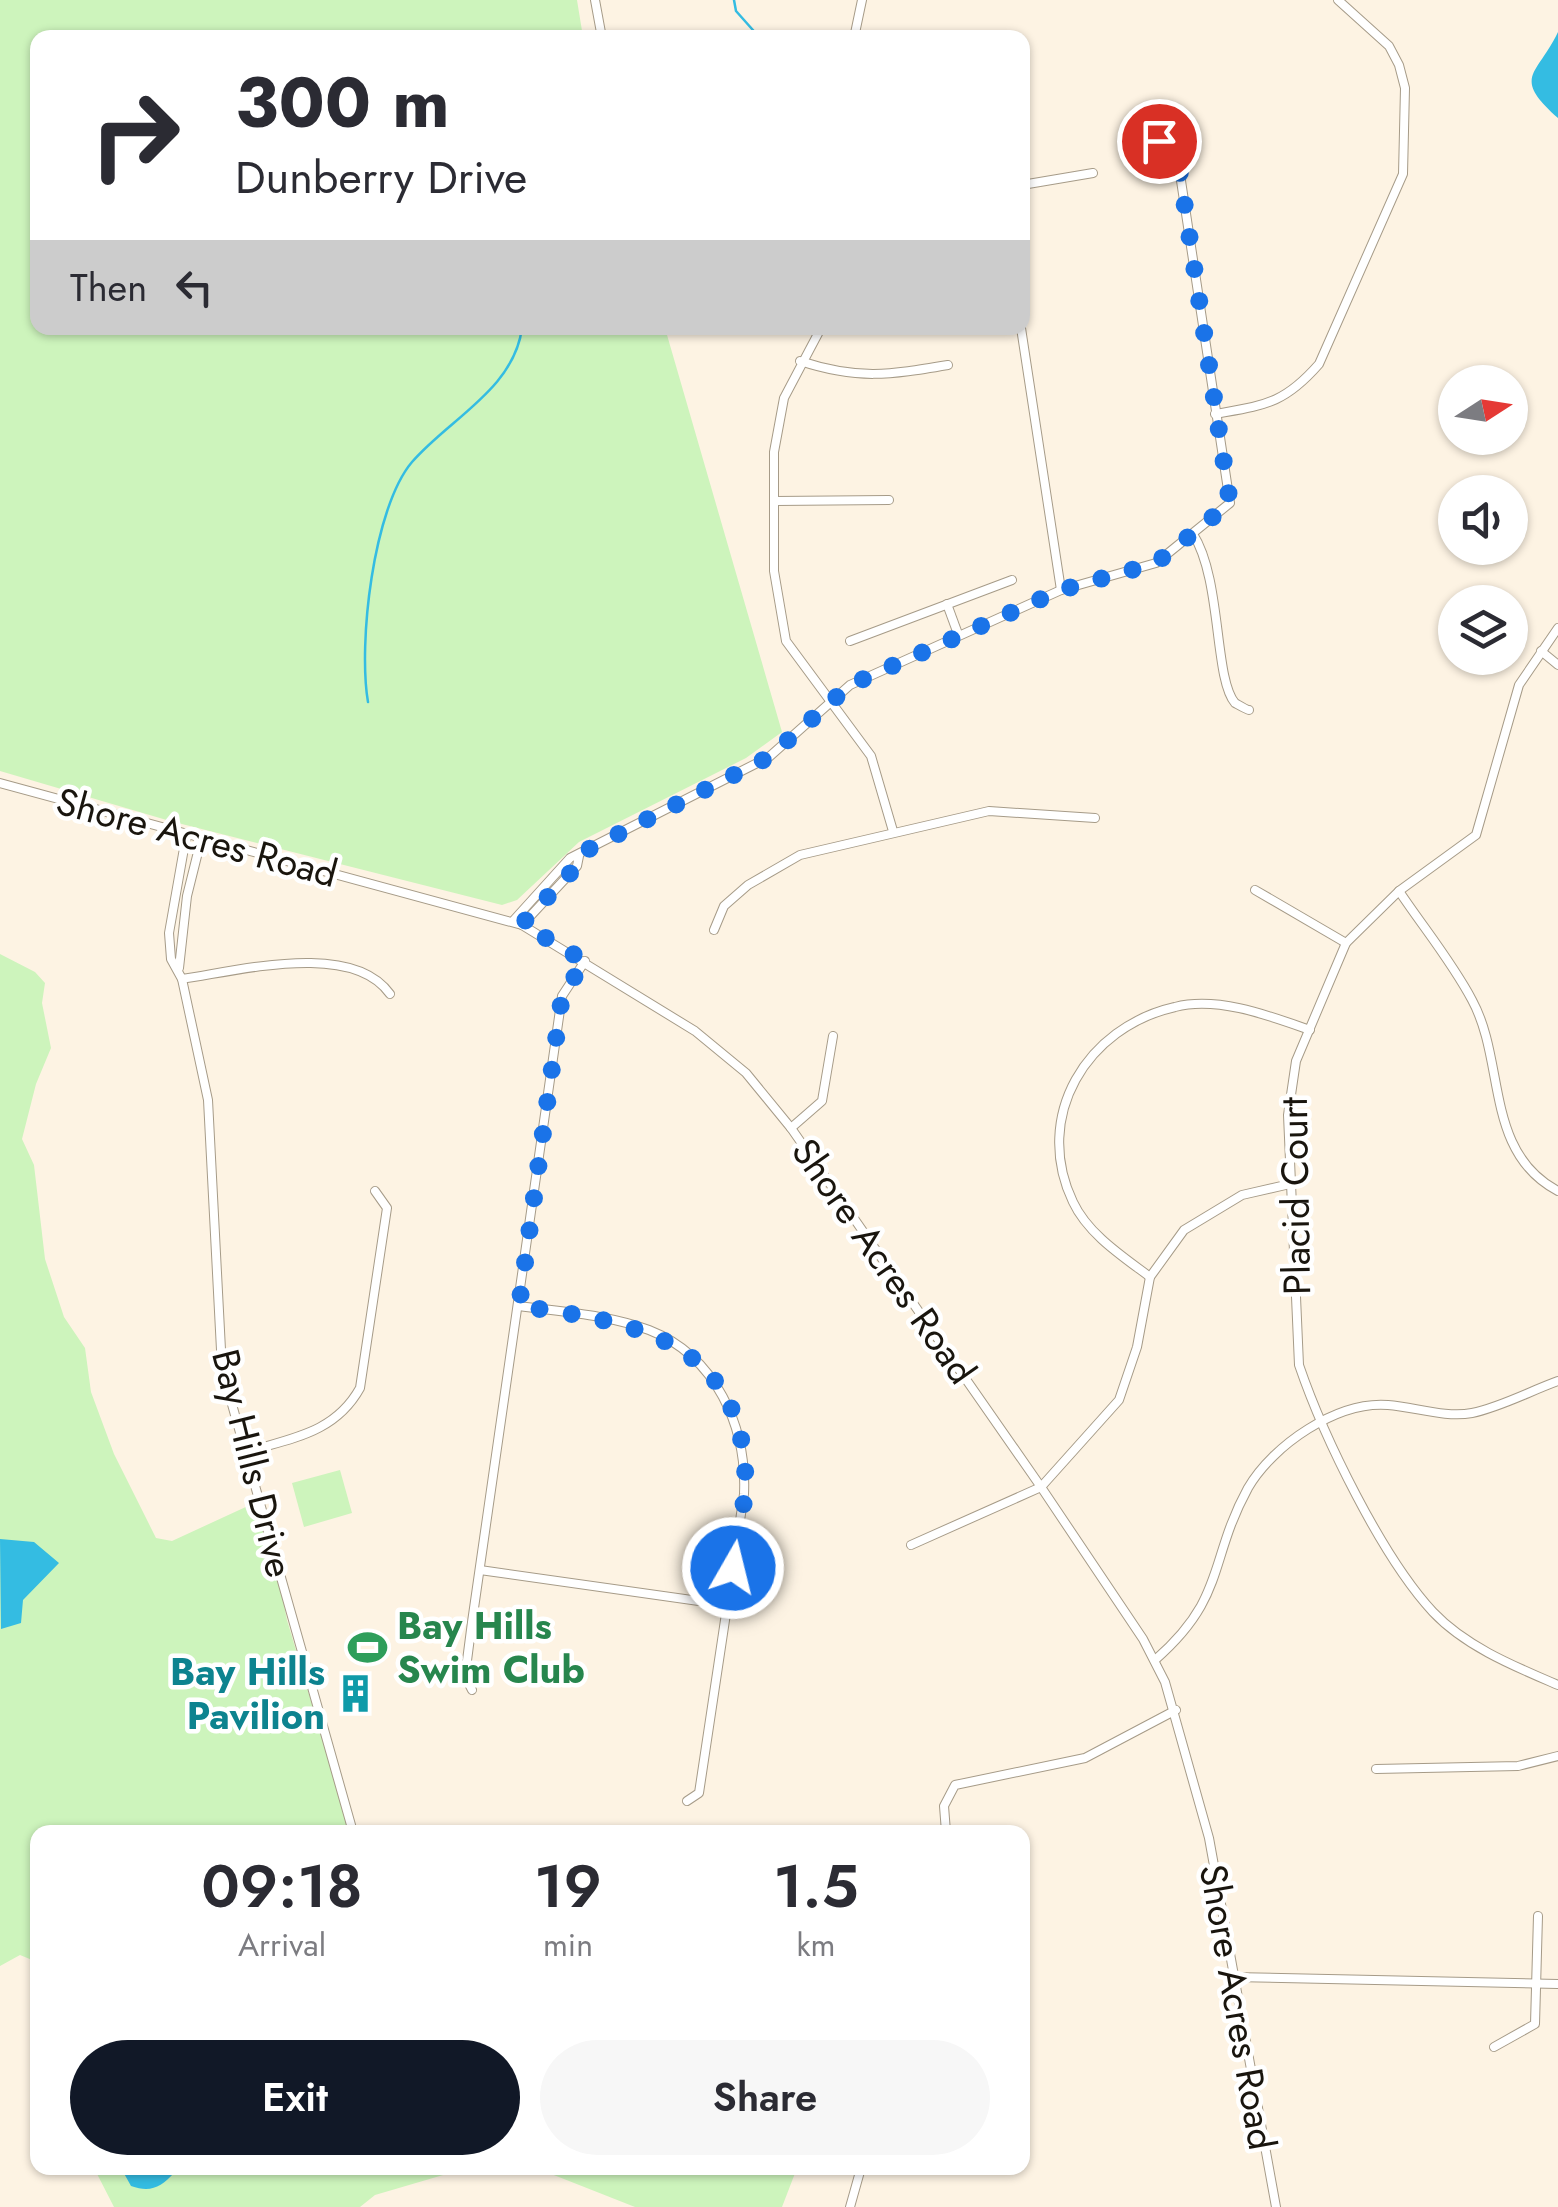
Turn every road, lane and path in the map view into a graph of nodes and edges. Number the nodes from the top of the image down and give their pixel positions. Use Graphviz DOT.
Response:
graph roads {
  1 [pos="595,0"];
  2 [pos="862,0"];
  3 [pos="1338,0"];
  4 [pos="601,30"];
  5 [pos="856,30"];
  6 [pos="1159,141"];
  7 [pos="1093,174"];
  8 [pos="1030,184"];
  9 [pos="817,335"];
  10 [pos="1022,335"];
  11 [pos="800,361"];
  12 [pos="948,364"];
  13 [pos="1215,414"];
  14 [pos="890,500"];
  15 [pos="775,501"];
  16 [pos="1193,534"];
  17 [pos="1012,580"];
  18 [pos="1061,590"];
  19 [pos="947,604"];
  20 [pos="1558,628"];
  21 [pos="958,634"];
  22 [pos="850,641"];
  23 [pos="1541,651"];
  24 [pos="1558,665"];
  25 [pos="832,702"];
  26 [pos="1249,710"];
  27 [pos="0,783"];
  28 [pos="1095,818"];
  29 [pos="893,831"];
  30 [pos="186,836"];
  31 [pos="201,840"];
  32 [pos="1255,890"];
  33 [pos="1399,891"];
  34 [pos="518,923"];
  35 [pos="714,930"];
  36 [pos="1346,944"];
  37 [pos="585,961"];
  38 [pos="179,968"];
  39 [pos="182,980"];
  40 [pos="390,994"];
  41 [pos="1310,1030"];
  42 [pos="833,1036"];
  43 [pos="791,1128"];
  44 [pos="1290,1184"];
  45 [pos="375,1190"];
  46 [pos="1558,1191"];
  47 [pos="1150,1277"];
  48 [pos="519,1306"];
  49 [pos="1558,1381"];
  50 [pos="1323,1422"];
  51 [pos="246,1452"];
  52 [pos="1041,1487"];
  53 [pos="910,1544"];
  54 [pos="480,1570"];
  55 [pos="728,1605"];
  56 [pos="1154,1660"];
  57 [pos="1558,1685"];
  58 [pos="472,1690"];
  59 [pos="1176,1710"];
  60 [pos="1558,1756"];
  61 [pos="1376,1768"];
  62 [pos="686,1801"];
  63 [pos="351,1825"];
  64 [pos="945,1825"];
  65 [pos="1538,1916"];
  66 [pos="1232,1977"];
  67 [pos="1536,1983"];
  68 [pos="1558,1984"];
  69 [pos="1494,2047"];
  70 [pos="859,2175"];
  71 [pos="850,2207"];
  72 [pos="1276,2207"];
  1 -- 4 [label="street"];
  2 -- 5 [label="street"];
  3 -- 13 [label="street"];
  6 -- 13 [label="street"];
  7 -- 8 [label="street"];
  9 -- 11 [label="street"];
  10 -- 18 [label="street"];
  11 -- 12 [label="street"];
  11 -- 15 [label="street"];
  13 -- 16 [label="street"];
  14 -- 15 [label="street"];
  15 -- 25 [label="street"];
  16 -- 18 [label="street"];
  16 -- 26 [label="street"];
  17 -- 19 [label="street"];
  18 -- 21 [label="street"];
  19 -- 21 [label="street"];
  19 -- 22 [label="street"];
  20 -- 23 [label="street, Placid Court"];
  21 -- 25 [label="street"];
  23 -- 24 [label="street"];
  23 -- 33 [label="street, Placid Court"];
  25 -- 29 [label="street"];
  25 -- 34 [label="street"];
  27 -- 30 [label="street, Shore Acres Road"];
  28 -- 29 [label="street"];
  29 -- 35 [label="street"];
  30 -- 31 [label="street, Shore Acres Road"];
  30 -- 38 [label="street, Bay Hills Drive"];
  31 -- 34 [label="street, Shore Acres Road"];
  31 -- 38 [label="street, Bay Hills Drive"];
  32 -- 36 [label="street"];
  33 -- 36 [label="street, Placid Court"];
  33 -- 46 [label="street"];
  34 -- 37 [label="street, Shore Acres Road"];
  36 -- 41 [label="street, Placid Court"];
  37 -- 43 [label="street, Shore Acres Road"];
  37 -- 48 [label="street"];
  38 -- 39 [label="street, Bay Hills Drive"];
  39 -- 40 [label="street"];
  39 -- 51 [label="street, Bay Hills Drive"];
  41 -- 44 [label="street, Placid Court"];
  41 -- 47 [label="street"];
  42 -- 43 [label="street"];
  43 -- 52 [label="street, Shore Acres Road"];
  44 -- 47 [label="street"];
  44 -- 50 [label="street, Placid Court"];
  45 -- 51 [label="street"];
  47 -- 52 [label="street"];
  48 -- 54 [label="street"];
  48 -- 55 [label="street"];
  49 -- 50 [label="street"];
  50 -- 56 [label="street"];
  50 -- 57 [label="street, Placid Court"];
  51 -- 63 [label="street, Bay Hills Drive"];
  52 -- 53 [label="street"];
  52 -- 56 [label="street, Shore Acres Road"];
  54 -- 55 [label="street"];
  54 -- 58 [label="street"];
  55 -- 62 [label="street"];
  56 -- 59 [label="street, Shore Acres Road"];
  59 -- 64 [label="street"];
  59 -- 66 [label="street, Shore Acres Road"];
  60 -- 61 [label="street"];
  65 -- 67 [label="street"];
  66 -- 67 [label="street"];
  66 -- 72 [label="street, Shore Acres Road"];
  67 -- 68 [label="street"];
  67 -- 69 [label="street"];
  70 -- 71 [label="street"];
}
